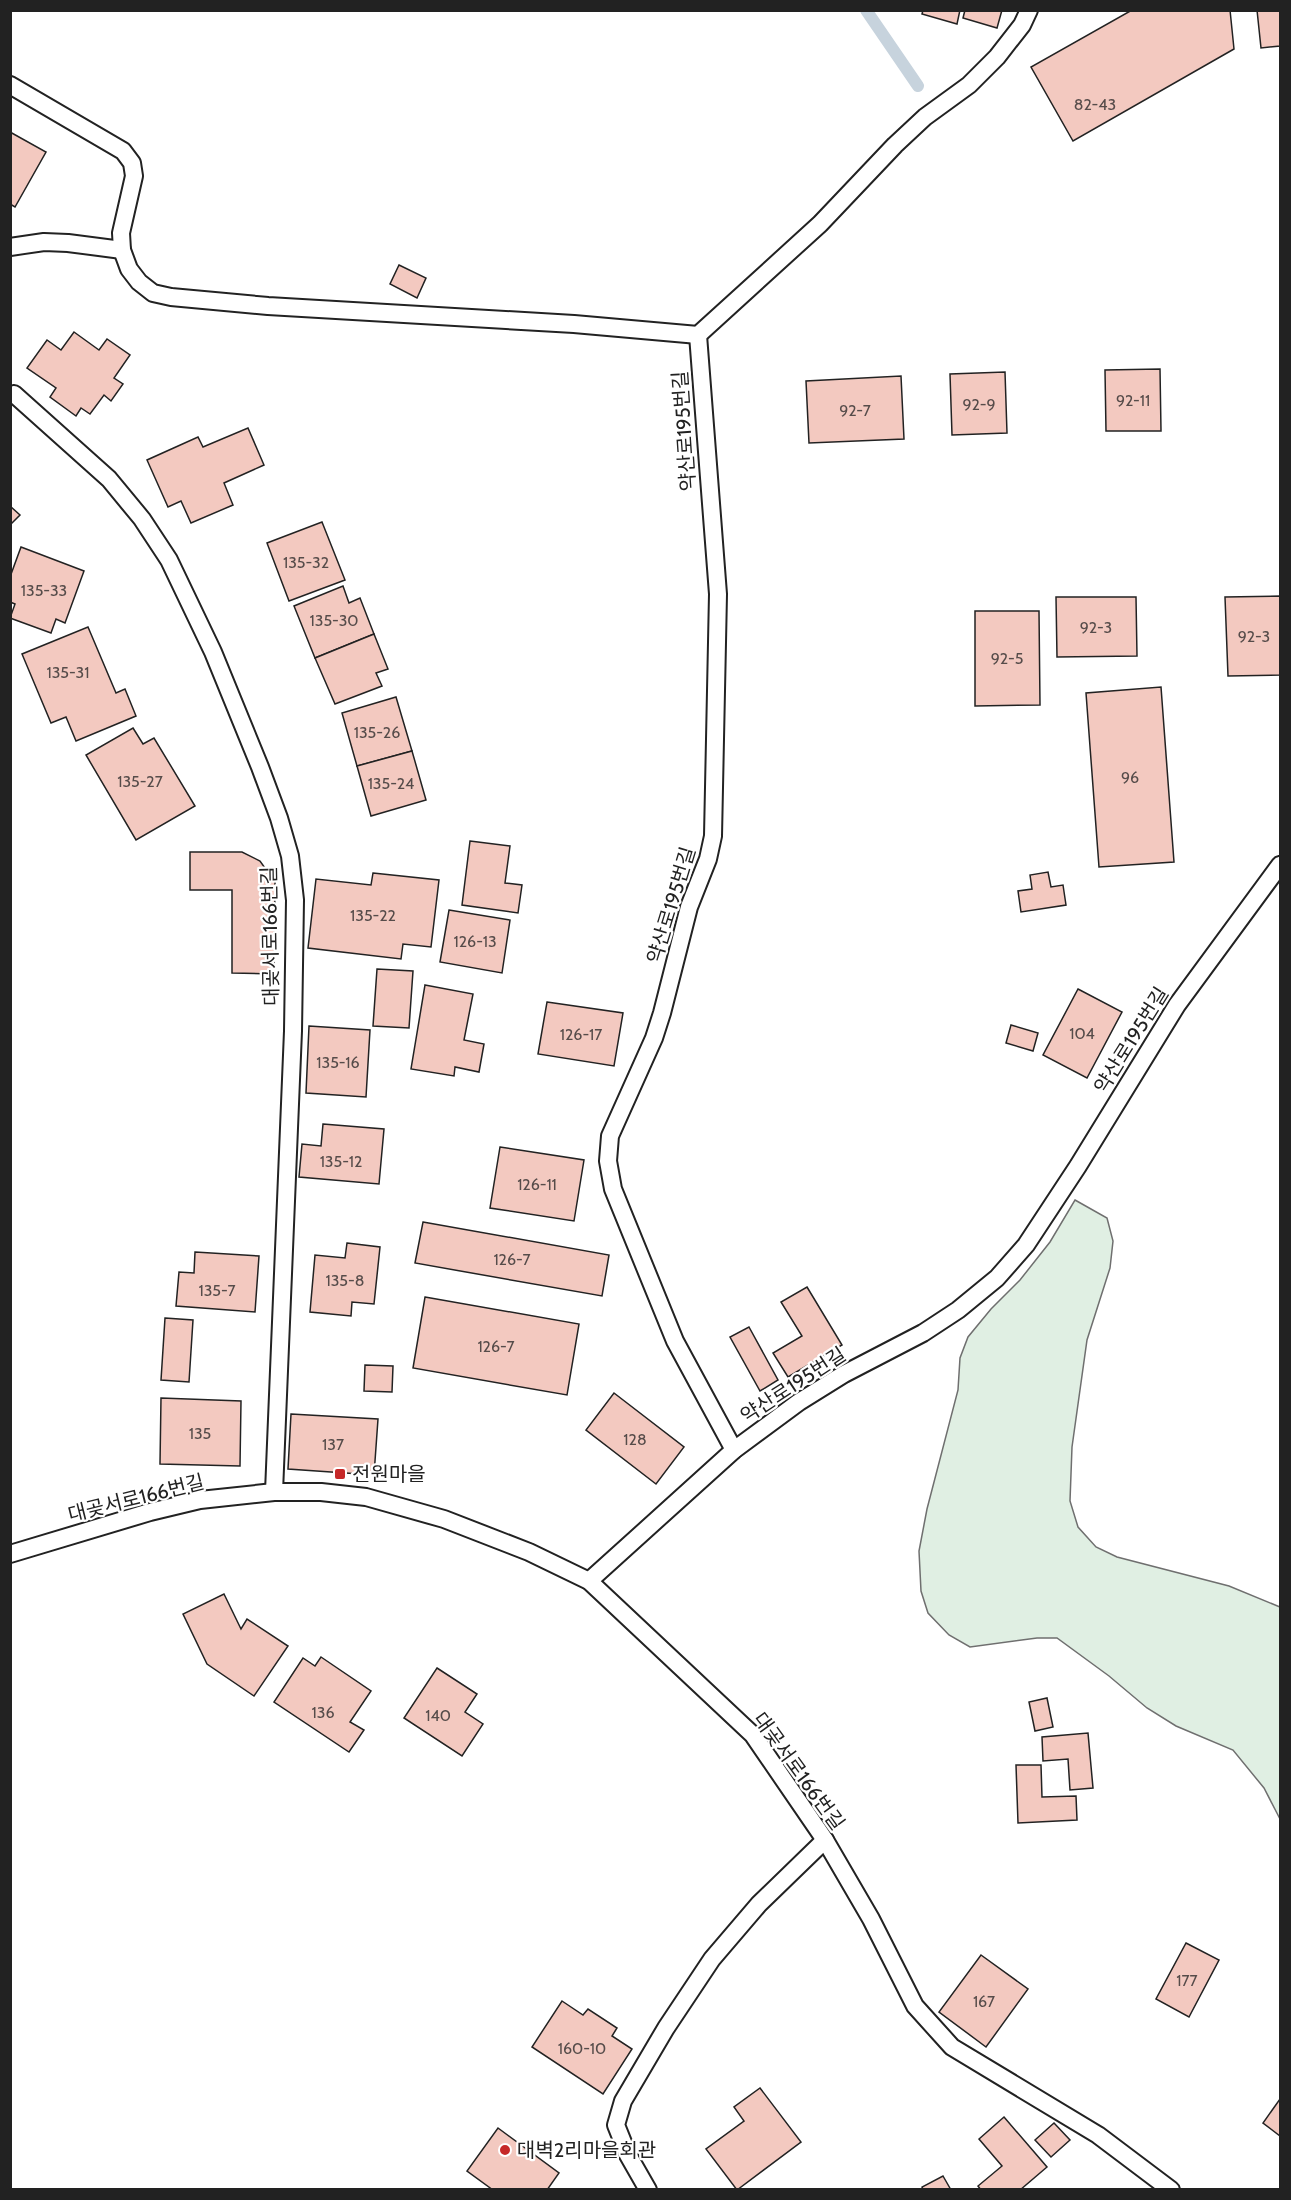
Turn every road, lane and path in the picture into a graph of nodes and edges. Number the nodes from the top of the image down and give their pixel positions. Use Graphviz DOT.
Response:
graph roads {
  1 [pos="1029,10"];
  2 [pos="10,85"];
  3 [pos="10,247"];
  4 [pos="122,250"];
  5 [pos="698,335"];
  6 [pos="14,394"];
  7 [pos="1281,865"];
  8 [pos="734,1450"];
  9 [pos="274,1492"];
  10 [pos="10,1554"];
  11 [pos="589,1581"];
  12 [pos="825,1840"];
  13 [pos="648,2190"];
  14 [pos="1171,2190"];
  1 -- 5 [label="lane"];
  2 -- 4 [label="lane"];
  3 -- 4 [label="lane"];
  4 -- 5 [label="lane"];
  5 -- 8 [label="lane, 약산로195번길"];
  6 -- 9 [label="lane, 대곶서로166번길"];
  7 -- 8 [label="lane, 약산로195번길"];
  8 -- 11 [label="lane, 약산로195번길"];
  9 -- 10 [label="lane, 대곶서로166번길"];
  9 -- 11 [label="lane, 대곶서로166번길"];
  11 -- 12 [label="lane, 대곶서로166번길"];
  12 -- 13 [label="lane"];
  12 -- 14 [label="lane, 대곶서로166번길"];
}
